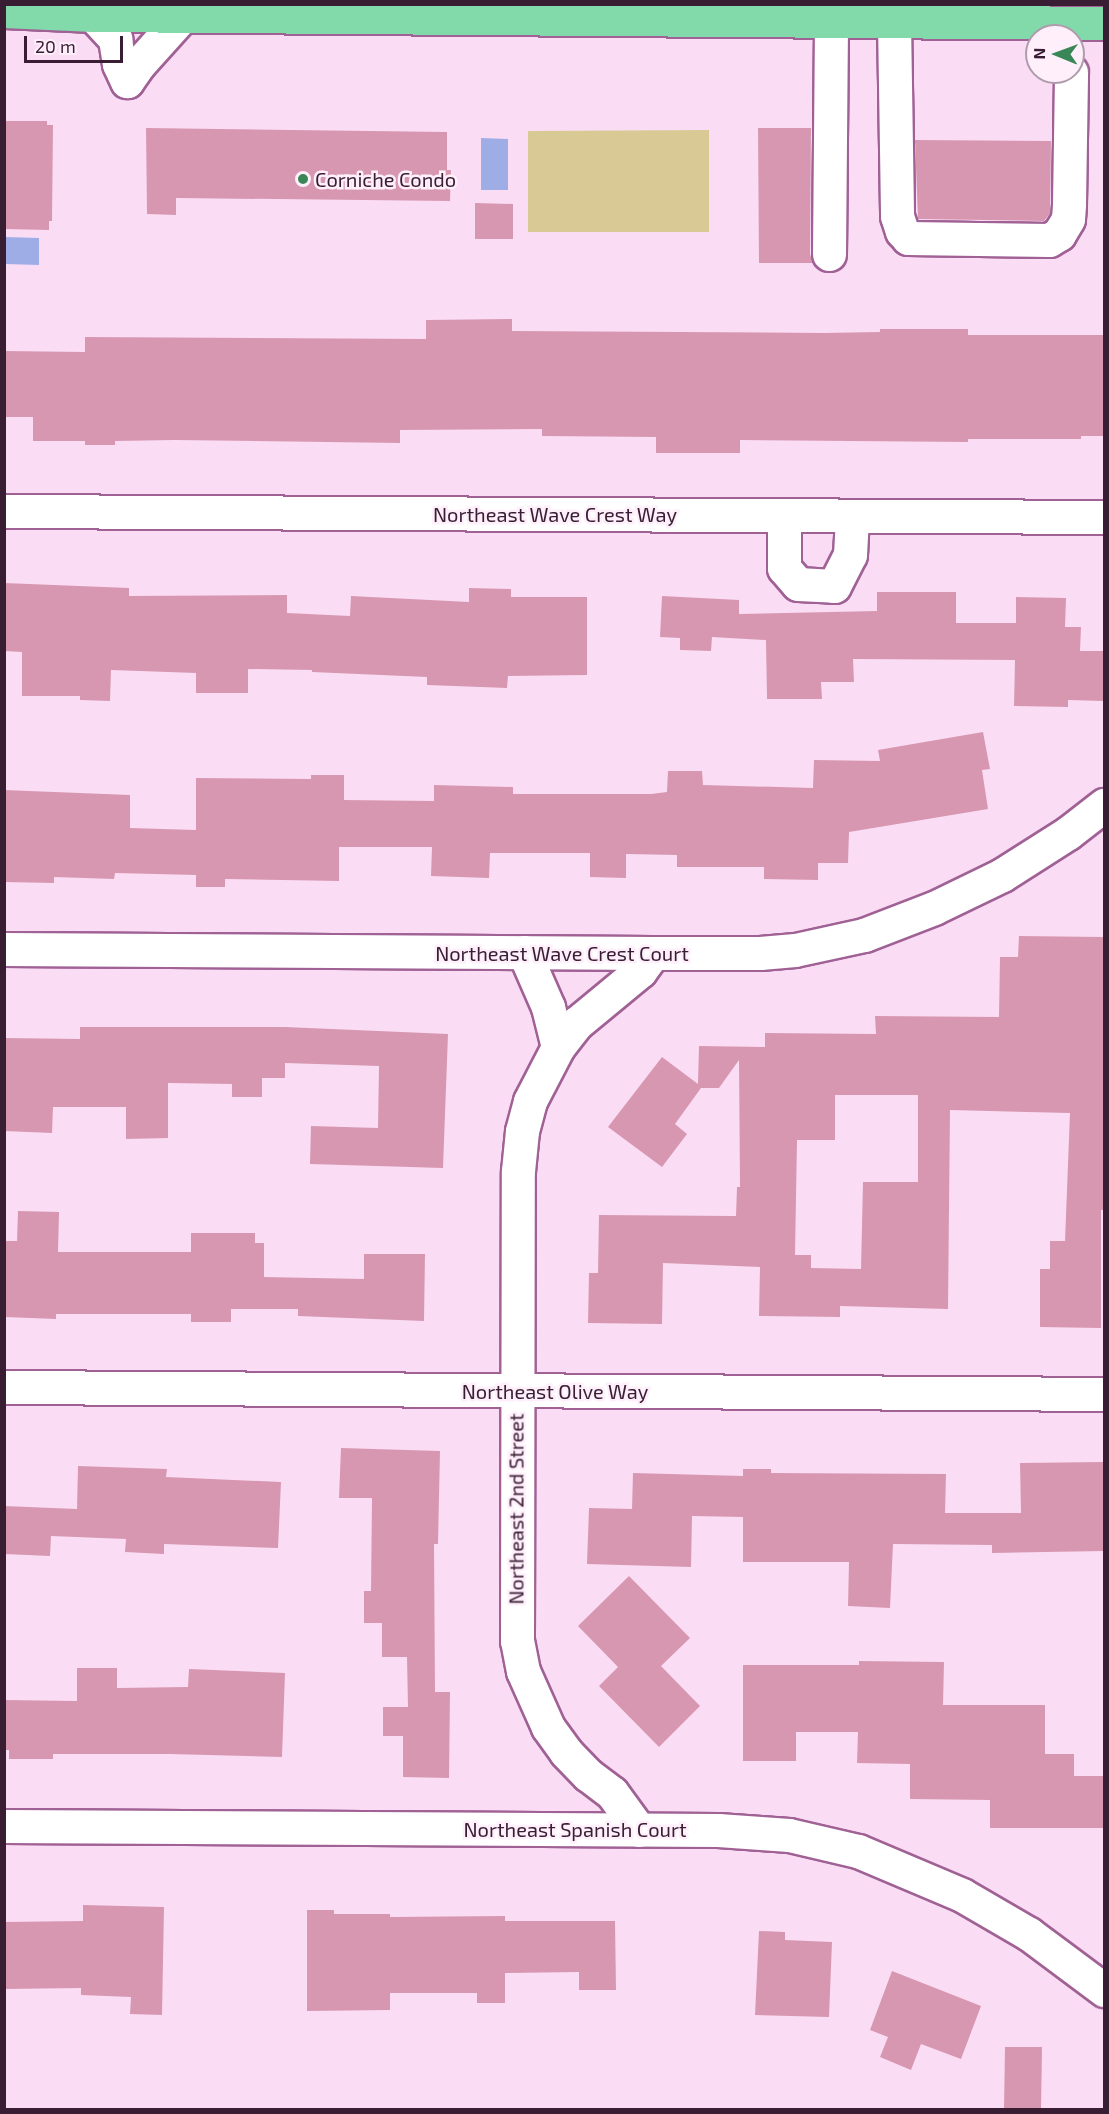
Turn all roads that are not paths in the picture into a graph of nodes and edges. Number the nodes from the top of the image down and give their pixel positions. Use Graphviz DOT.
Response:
graph roads {
  1 [pos="4,11"];
  2 [pos="93,15"];
  3 [pos="183,15"];
  4 [pos="831,20"];
  5 [pos="894,21"];
  6 [pos="1104,22"];
  7 [pos="1085,26"];
  8 [pos="1025,27"];
  9 [pos="1071,84"];
  10 [pos="829,254"];
  11 [pos="4,511"];
  12 [pos="784,515"];
  13 [pos="852,516"];
  14 [pos="1104,518"];
  15 [pos="1099,814"];
  16 [pos="4,949"];
  17 [pos="524,952"];
  18 [pos="653,953"];
  19 [pos="558,1047"];
  20 [pos="4,1388"];
  21 [pos="517,1390"];
  22 [pos="1104,1394"];
  23 [pos="4,1826"];
  24 [pos="639,1830"];
  25 [pos="1104,1990"];
  1 -- 2 [label="main road"];
  2 -- 3 [label="main road"];
  2 -- 3 [label="street"];
  3 -- 4 [label="main road"];
  4 -- 5 [label="main road"];
  4 -- 10 [label="street"];
  5 -- 8 [label="main road"];
  5 -- 9 [label="street"];
  6 -- 7 [label="main road"];
  11 -- 12 [label="street, Northeast Wave Crest Way"];
  12 -- 13 [label="street, Northeast Wave Crest Way"];
  12 -- 13 [label="street"];
  13 -- 14 [label="street, Northeast Wave Crest Way"];
  15 -- 18 [label="street, Northeast Wave Crest Court"];
  16 -- 17 [label="street, Northeast Wave Crest Court"];
  17 -- 18 [label="street, Northeast Wave Crest Court"];
  17 -- 19 [label="street"];
  18 -- 19 [label="street, Northeast 2nd Street"];
  19 -- 21 [label="street, Northeast 2nd Street"];
  20 -- 21 [label="street, Northeast Olive Way"];
  21 -- 22 [label="street, Northeast Olive Way"];
  21 -- 24 [label="street, Northeast 2nd Street"];
  23 -- 24 [label="street, Northeast Spanish Court"];
  24 -- 25 [label="street, Northeast Spanish Court"];
}
